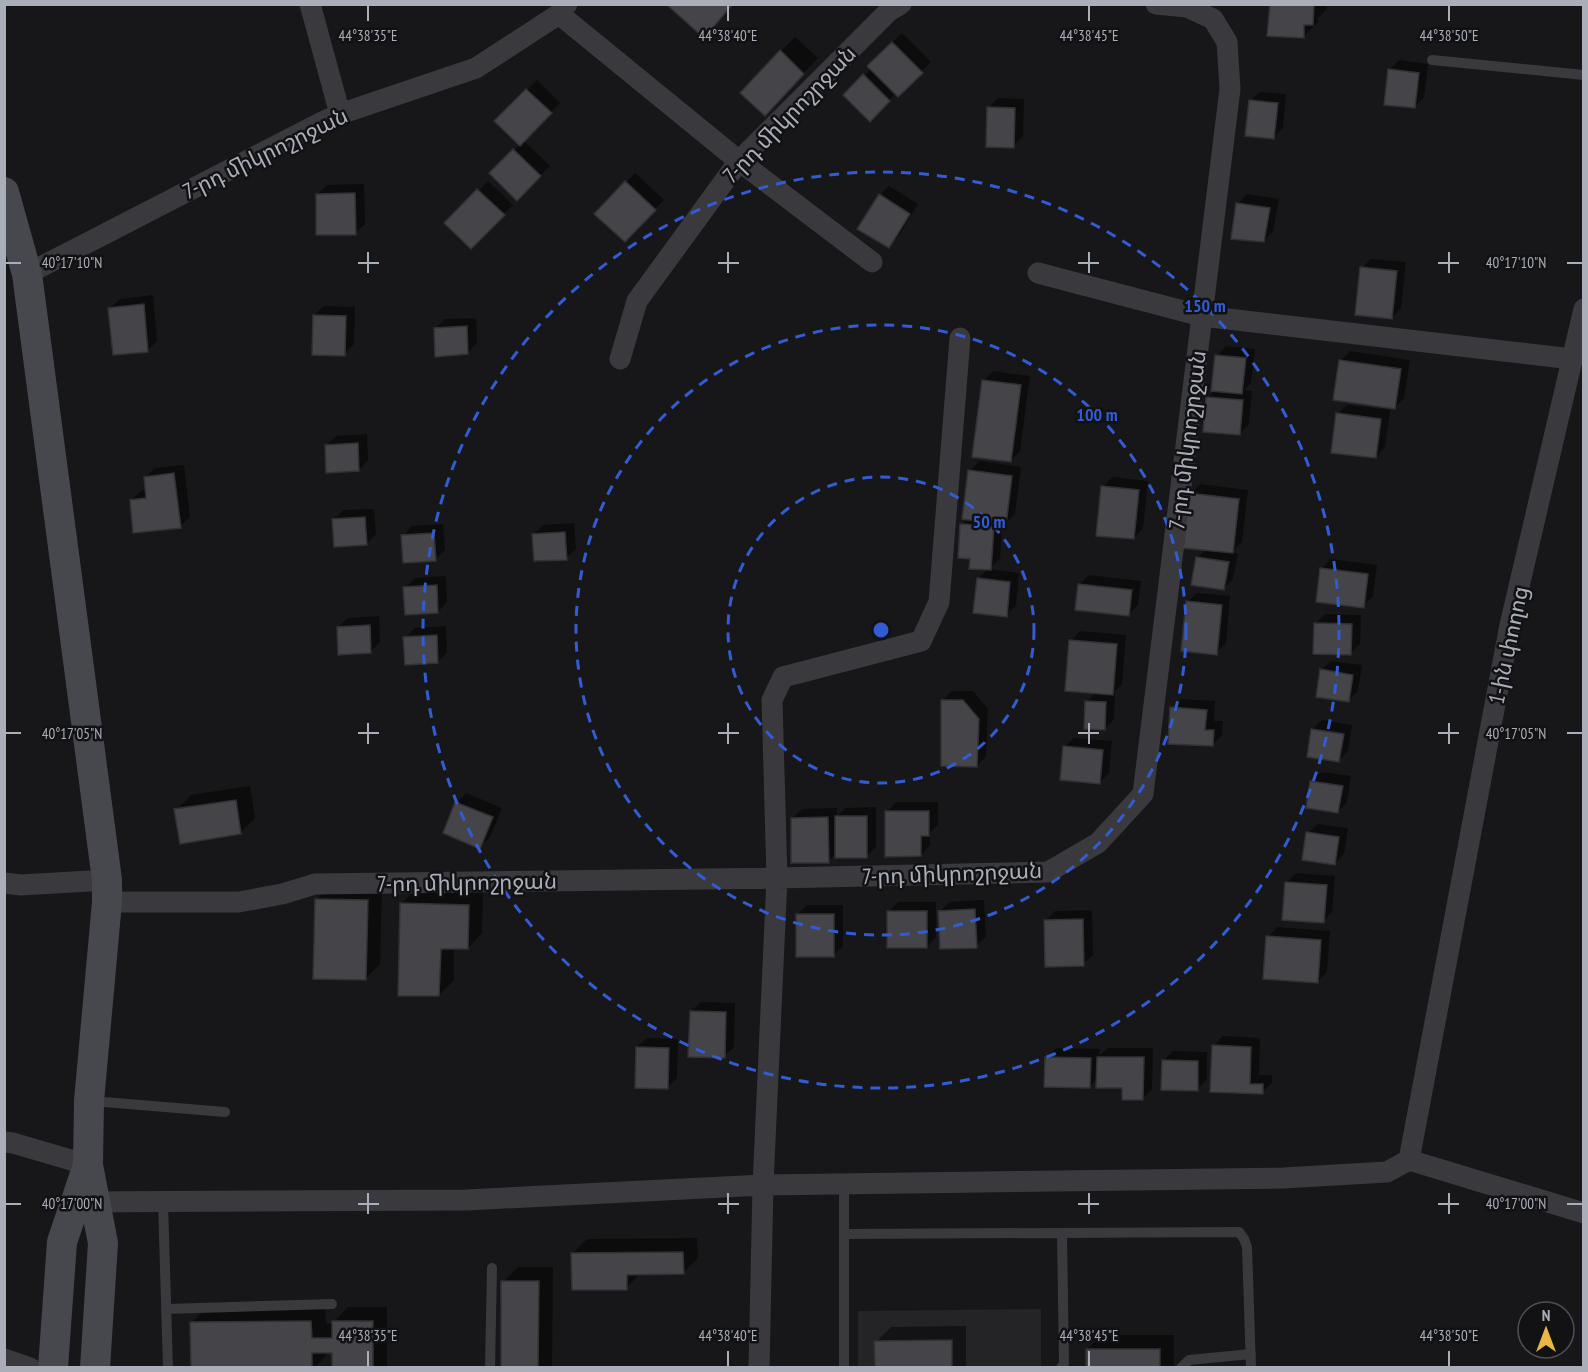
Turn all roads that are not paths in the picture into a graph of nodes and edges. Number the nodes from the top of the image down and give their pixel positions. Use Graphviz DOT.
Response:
graph roads {
  1 [pos="310,4"];
  2 [pos="901,4"];
  3 [pos="1156,4"];
  4 [pos="564,8"];
  5 [pos="1432,60"];
  6 [pos="1584,75"];
  7 [pos="340,114"];
  8 [pos="739,161"];
  9 [pos="4,192"];
  10 [pos="872,262"];
  11 [pos="1038,273"];
  12 [pos="27,274"];
  13 [pos="1584,309"];
  14 [pos="1202,316"];
  15 [pos="960,338"];
  16 [pos="1572,358"];
  17 [pos="620,359"];
  18 [pos="777,878"];
  19 [pos="4,883"];
  20 [pos="107,891"];
  21 [pos="89,1101"];
  22 [pos="225,1112"];
  23 [pos="4,1142"];
  24 [pos="1409,1160"];
  25 [pos="88,1165"];
  26 [pos="844,1184"];
  27 [pos="764,1185"];
  28 [pos="85,1202"];
  29 [pos="163,1202"];
  30 [pos="1584,1213"];
  31 [pos="844,1234"];
  32 [pos="1062,1234"];
  33 [pos="492,1268"];
  34 [pos="332,1304"];
  35 [pos="166,1309"];
  36 [pos="1251,1354"];
  37 [pos="4,1359"];
  38 [pos="30,1368"];
  39 [pos="53,1368"];
  40 [pos="95,1368"];
  41 [pos="168,1368"];
  42 [pos="490,1368"];
  43 [pos="759,1368"];
  44 [pos="844,1368"];
  45 [pos="1061,1368"];
  46 [pos="1181,1368"];
  47 [pos="1251,1368"];
  1 -- 7 [label="street"];
  2 -- 8 [label="street, 7-րդ միկրոշրջան"];
  3 -- 14 [label="street, 7-րդ միկրոշրջան"];
  4 -- 7 [label="street, 7-րդ միկրոշրջան"];
  4 -- 8 [label="street"];
  5 -- 6 [label="lane"];
  7 -- 12 [label="street, 7-րդ միկրոշրջան"];
  8 -- 10 [label="street"];
  8 -- 17 [label="street, 7-րդ միկրոշրջան"];
  9 -- 12 [label="main road"];
  11 -- 14 [label="street"];
  12 -- 20 [label="main road"];
  13 -- 16 [label="street, 1-ին փողոց"];
  14 -- 16 [label="street"];
  14 -- 18 [label="street, 7-րդ միկրոշրջան"];
  15 -- 18 [label="street"];
  16 -- 24 [label="street, 1-ին փողոց"];
  18 -- 20 [label="street, 7-րդ միկրոշրջան"];
  18 -- 27 [label="street"];
  19 -- 20 [label="street, 7-րդ միկրոշրջան"];
  20 -- 21 [label="main road"];
  21 -- 22 [label="lane"];
  21 -- 25 [label="main road"];
  23 -- 25 [label="street"];
  24 -- 26 [label="street"];
  24 -- 30 [label="street"];
  25 -- 28 [label="main road"];
  26 -- 27 [label="street"];
  26 -- 31 [label="lane"];
  27 -- 29 [label="street"];
  27 -- 43 [label="street"];
  28 -- 29 [label="street"];
  28 -- 39 [label="main road"];
  28 -- 40 [label="main road"];
  29 -- 35 [label="lane"];
  31 -- 32 [label="lane"];
  31 -- 44 [label="lane"];
  32 -- 36 [label="lane"];
  32 -- 45 [label="lane"];
  33 -- 42 [label="lane"];
  34 -- 35 [label="lane"];
  35 -- 41 [label="lane"];
  36 -- 46 [label="lane"];
  36 -- 47 [label="lane"];
  37 -- 38 [label="street"];
}
